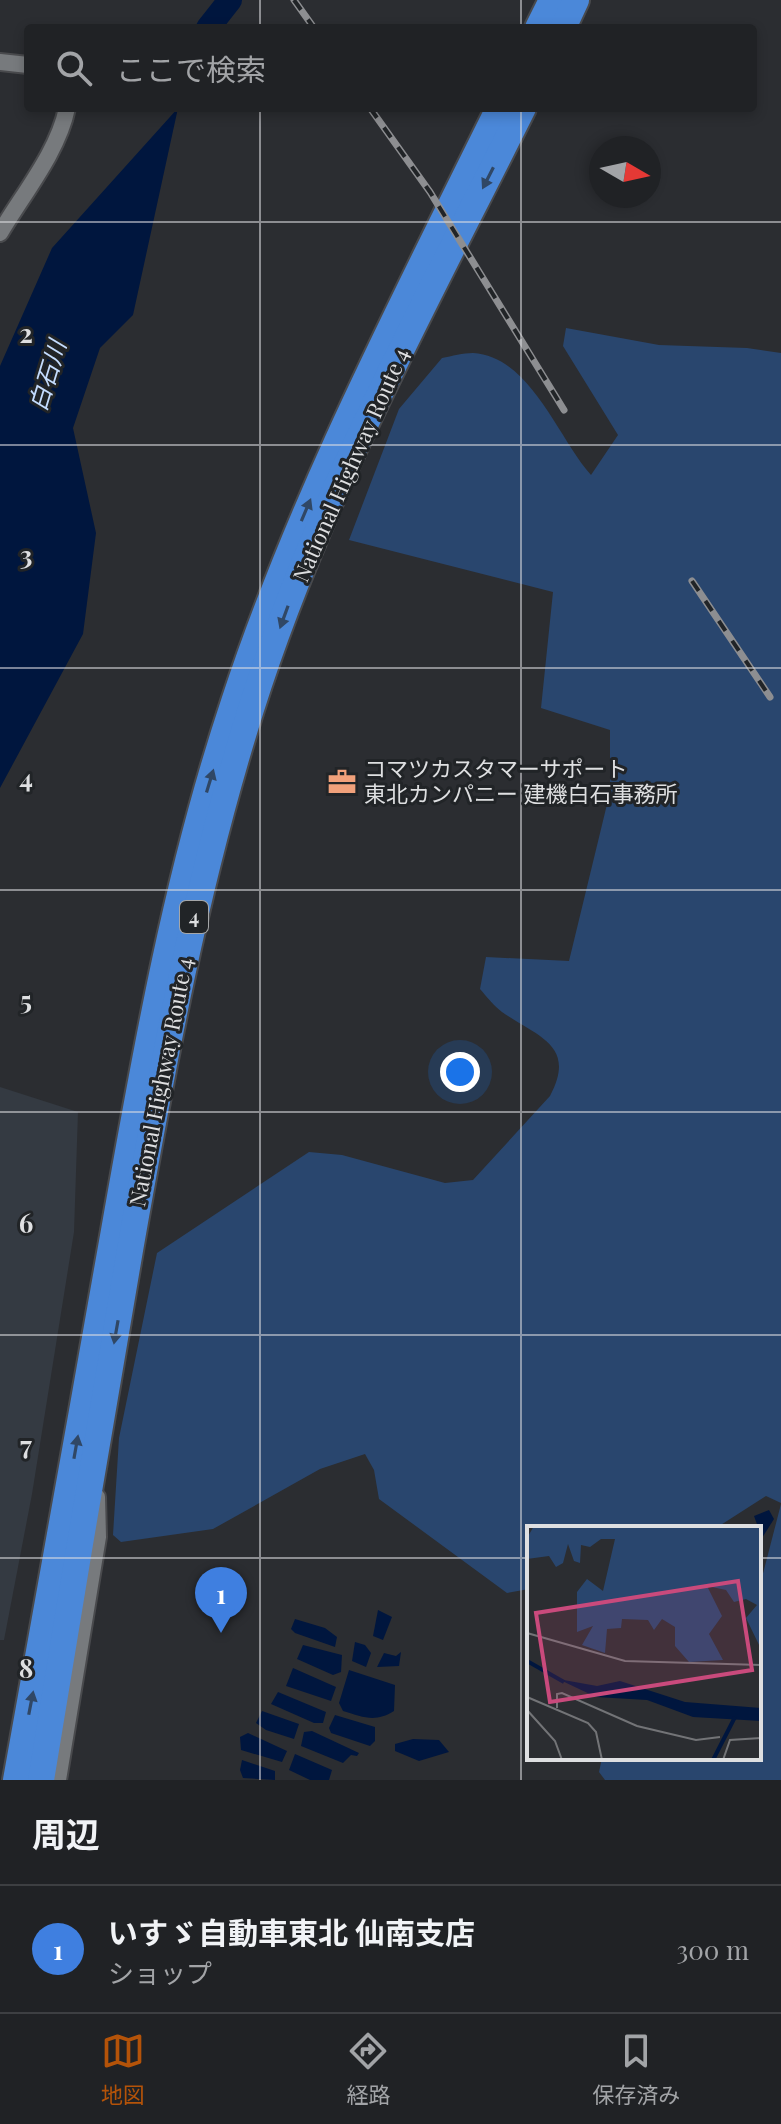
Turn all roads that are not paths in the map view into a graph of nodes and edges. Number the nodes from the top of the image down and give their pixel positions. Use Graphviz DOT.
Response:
graph roads {
  1 [pos="552,0"];
  2 [pos="576,0"];
  3 [pos="540,24"];
  4 [pos="565,24"];
  5 [pos="0,62"];
  6 [pos="24,65"];
  7 [pos="66,112"];
  8 [pos="497,112"];
  9 [pos="521,112"];
  10 [pos="0,233"];
  11 [pos="95,1449"];
  12 [pos="16,1780"];
  13 [pos="41,1780"];
  14 [pos="58,1780"];
  1 -- 3 [label="highway"];
  2 -- 4 [label="highway"];
  5 -- 6 [label="street"];
  7 -- 10 [label="street"];
  12 -- 8 [label="highway, National Highway Route 4 / 4, one-way"];
  9 -- 11 [label="highway, National Highway Route 4 / 4, one-way"];
  11 -- 13 [label="highway, National Highway Route 4 / 4"];
  11 -- 14 [label="street"];
}
